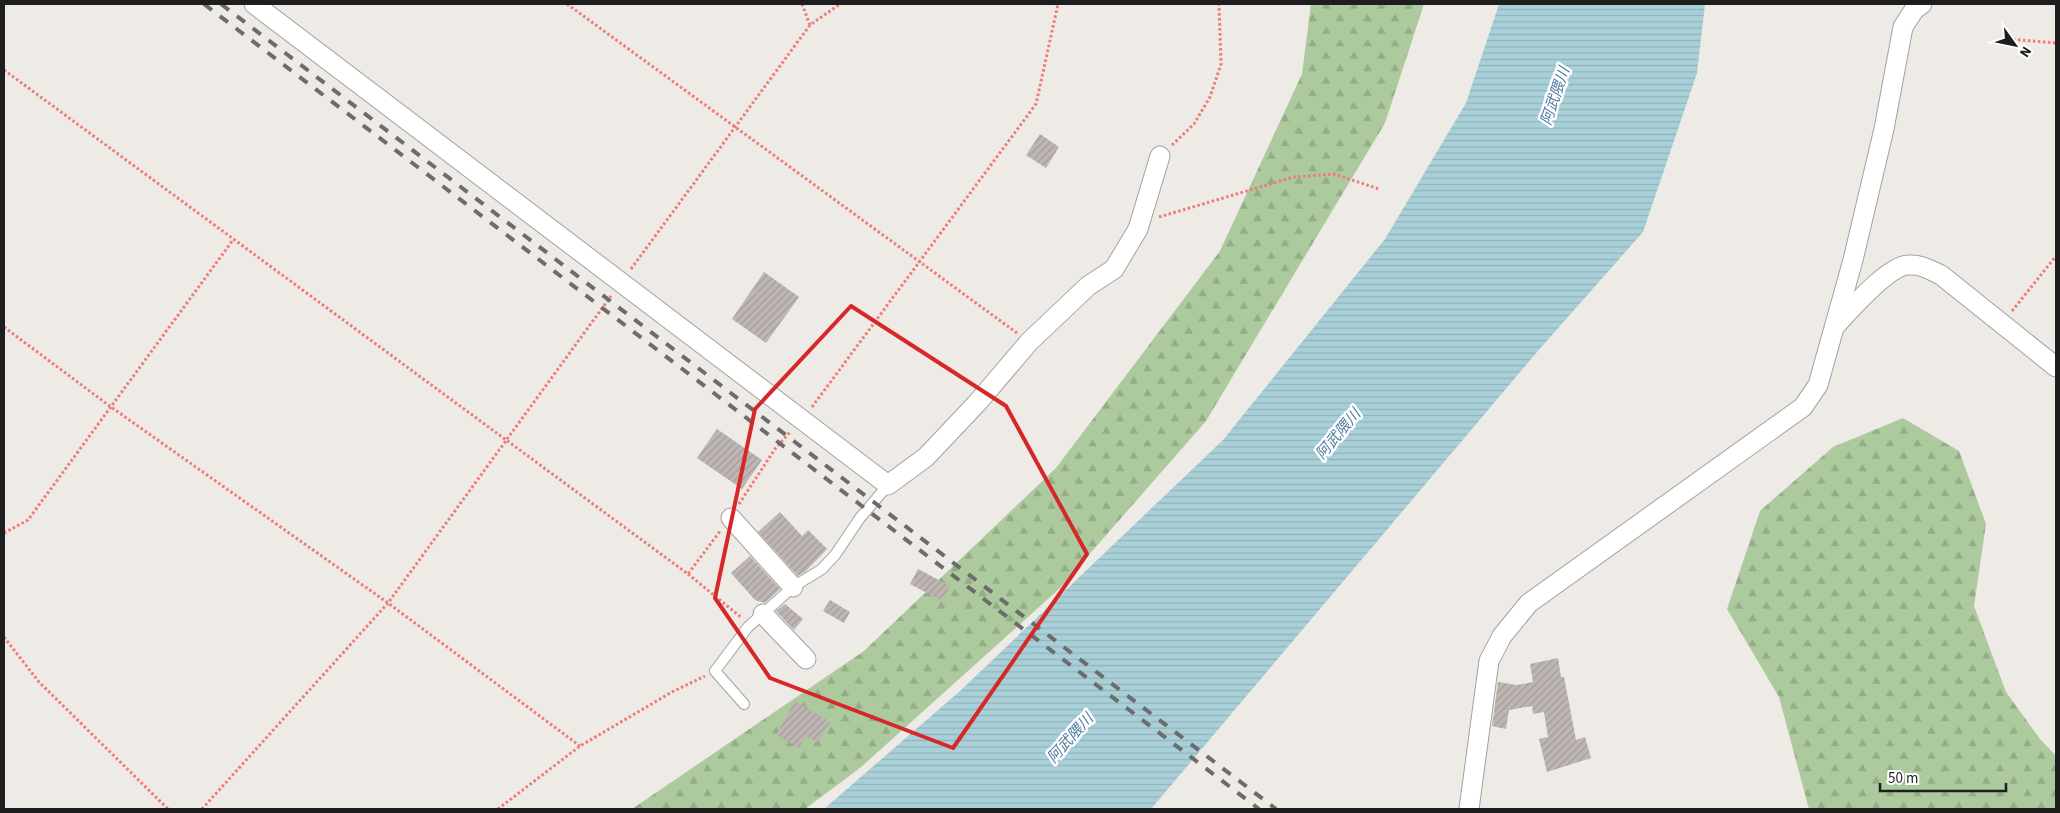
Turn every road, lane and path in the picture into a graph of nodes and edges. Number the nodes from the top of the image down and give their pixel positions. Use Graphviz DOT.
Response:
graph roads {
  1 [pos="254,4"];
  2 [pos="567,4"];
  3 [pos="802,4"];
  4 [pos="840,4"];
  5 [pos="1058,4"];
  6 [pos="1219,4"];
  7 [pos="1922,4"];
  8 [pos="810,25"];
  9 [pos="2008,39"];
  10 [pos="2056,43"];
  11 [pos="4,70"];
  12 [pos="735,125"];
  13 [pos="1160,156"];
  14 [pos="1379,190"];
  15 [pos="1140,223"];
  16 [pos="233,240"];
  17 [pos="2056,256"];
  18 [pos="920,261"];
  19 [pos="621,282"];
  20 [pos="2002,324"];
  21 [pos="1835,326"];
  22 [pos="4,327"];
  23 [pos="1029,342"];
  24 [pos="2056,367"];
  25 [pos="111,407"];
  26 [pos="802,420"];
  27 [pos="505,440"];
  28 [pos="888,485"];
  29 [pos="731,518"];
  30 [pos="4,533"];
  31 [pos="688,574"];
  32 [pos="794,586"];
  33 [pos="388,603"];
  34 [pos="757,619"];
  35 [pos="4,637"];
  36 [pos="806,659"];
  37 [pos="715,671"];
  38 [pos="744,704"];
  39 [pos="580,746"];
  40 [pos="168,809"];
  41 [pos="202,809"];
  42 [pos="498,809"];
  43 [pos="1469,809"];
  1 -- 19 [label="street"];
  2 -- 12 [label="path"];
  3 -- 8 [label="path"];
  4 -- 8 [label="path"];
  5 -- 18 [label="path"];
  6 -- 13 [label="path"];
  7 -- 21 [label="street"];
  8 -- 12 [label="path"];
  9 -- 10 [label="path"];
  11 -- 16 [label="path"];
  12 -- 18 [label="path"];
  12 -- 19 [label="path"];
  13 -- 15 [label="street"];
  14 -- 15 [label="path"];
  15 -- 23 [label="street"];
  16 -- 25 [label="path"];
  16 -- 27 [label="path"];
  17 -- 20 [label="path"];
  18 -- 23 [label="path"];
  18 -- 26 [label="path"];
  19 -- 26 [label="street"];
  19 -- 27 [label="path"];
  20 -- 21 [label="street"];
  20 -- 24 [label="street"];
  21 -- 43 [label="street"];
  22 -- 25 [label="path"];
  23 -- 28 [label="street"];
  25 -- 30 [label="path"];
  25 -- 33 [label="path"];
  26 -- 28 [label="street"];
  26 -- 29 [label="path"];
  27 -- 31 [label="path"];
  27 -- 33 [label="path"];
  28 -- 32 [label="lane"];
  29 -- 31 [label="path"];
  29 -- 32 [label="street"];
  31 -- 34 [label="path"];
  32 -- 34 [label="lane"];
  33 -- 39 [label="path"];
  33 -- 41 [label="path"];
  34 -- 36 [label="street"];
  34 -- 37 [label="lane"];
  35 -- 40 [label="path"];
  37 -- 38 [label="lane"];
  37 -- 39 [label="path"];
  39 -- 42 [label="path"];
}
